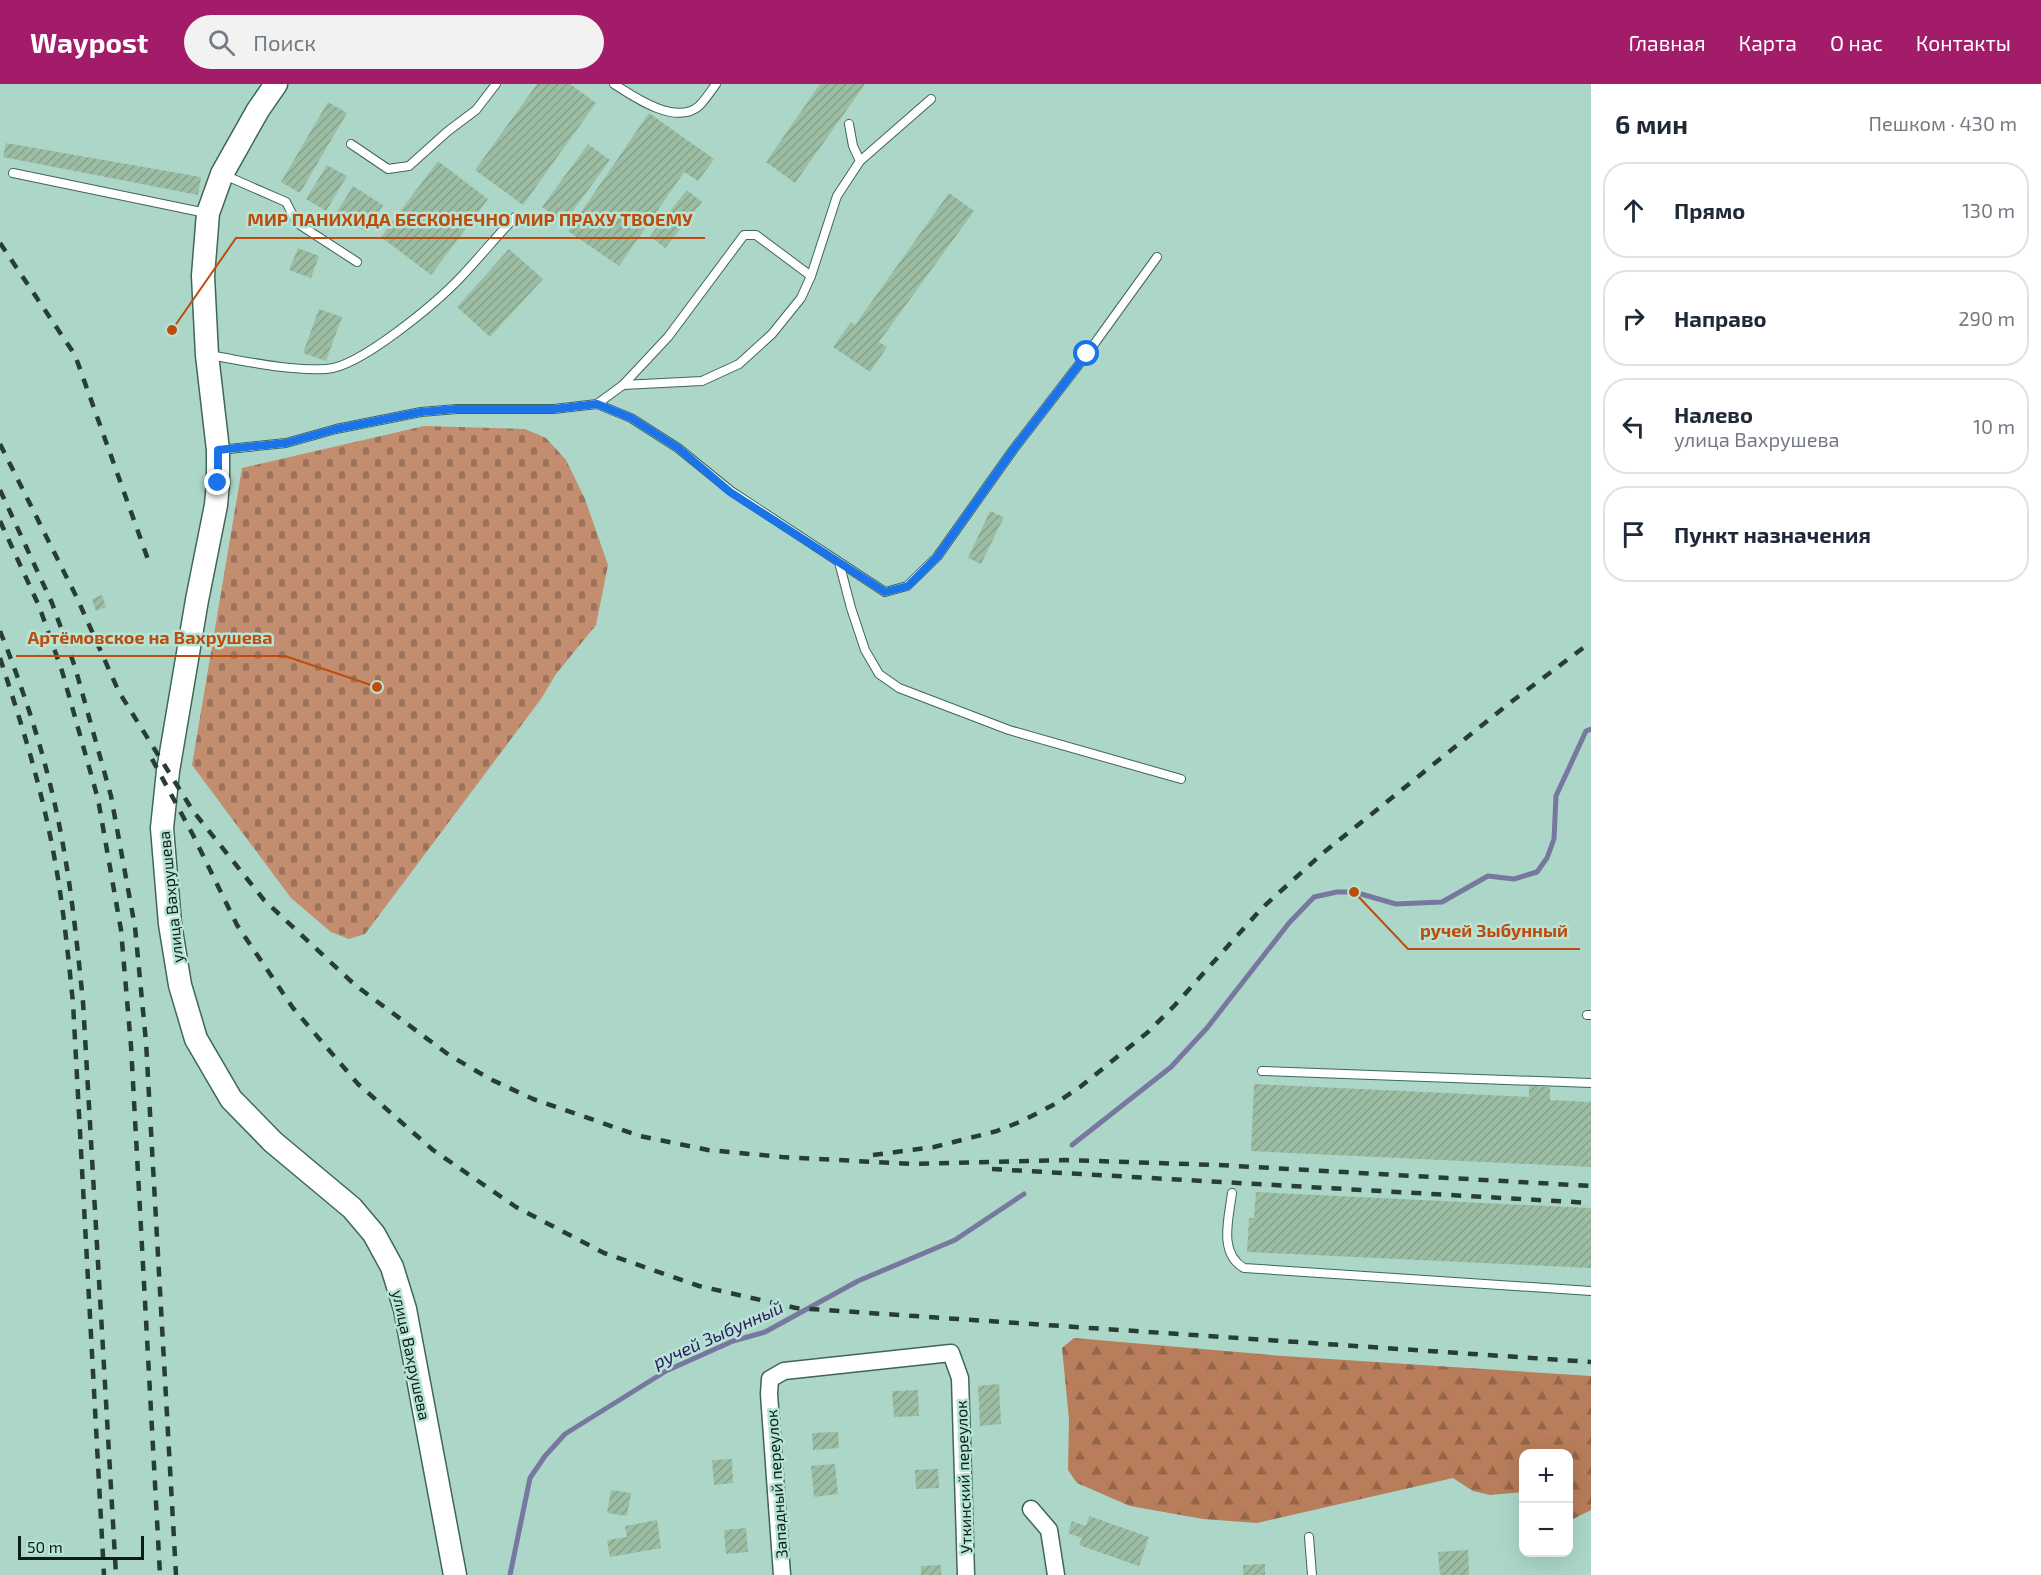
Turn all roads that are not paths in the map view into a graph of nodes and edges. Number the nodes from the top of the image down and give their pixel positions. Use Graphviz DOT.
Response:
graph roads {
  1 [pos="276,84"];
  2 [pos="496,84"];
  3 [pos="614,84"];
  4 [pos="716,84"];
  5 [pos="931,99"];
  6 [pos="849,124"];
  7 [pos="351,144"];
  8 [pos="860,161"];
  9 [pos="13,173"];
  10 [pos="222,174"];
  11 [pos="208,213"];
  12 [pos="515,217"];
  13 [pos="1157,257"];
  14 [pos="357,262"];
  15 [pos="811,276"];
  16 [pos="207,355"];
  17 [pos="623,385"];
  18 [pos="597,404"];
  19 [pos="218,450"];
  20 [pos="839,562"];
  21 [pos="1181,779"];
  22 [pos="1262,1071"];
  23 [pos="1591,1083"];
  24 [pos="1232,1193"];
  25 [pos="1591,1291"];
  26 [pos="769,1394"];
  27 [pos="1031,1509"];
  28 [pos="1309,1537"];
  29 [pos="455,1575"];
  30 [pos="782,1575"];
  31 [pos="966,1575"];
  32 [pos="1056,1575"];
  33 [pos="1312,1575"];
  1 -- 10 [label="main road, улица Вахрушева"];
  2 -- 7 [label="lane"];
  3 -- 4 [label="lane"];
  5 -- 8 [label="lane"];
  6 -- 8 [label="lane"];
  8 -- 15 [label="lane"];
  9 -- 11 [label="lane"];
  10 -- 11 [label="main road, улица Вахрушева"];
  10 -- 14 [label="lane"];
  11 -- 16 [label="main road, улица Вахрушева"];
  12 -- 16 [label="lane"];
  13 -- 20 [label="lane"];
  15 -- 17 [label="lane"];
  15 -- 17 [label="lane"];
  16 -- 19 [label="main road, улица Вахрушева"];
  17 -- 18 [label="lane"];
  18 -- 19 [label="lane"];
  18 -- 20 [label="lane"];
  19 -- 29 [label="main road, улица Вахрушева"];
  20 -- 21 [label="lane"];
  22 -- 23 [label="lane"];
  24 -- 25 [label="lane"];
  26 -- 30 [label="street, Западный переулок"];
  26 -- 31 [label="street, Уткинский переулок"];
  27 -- 32 [label="street"];
  28 -- 33 [label="lane"];
}
